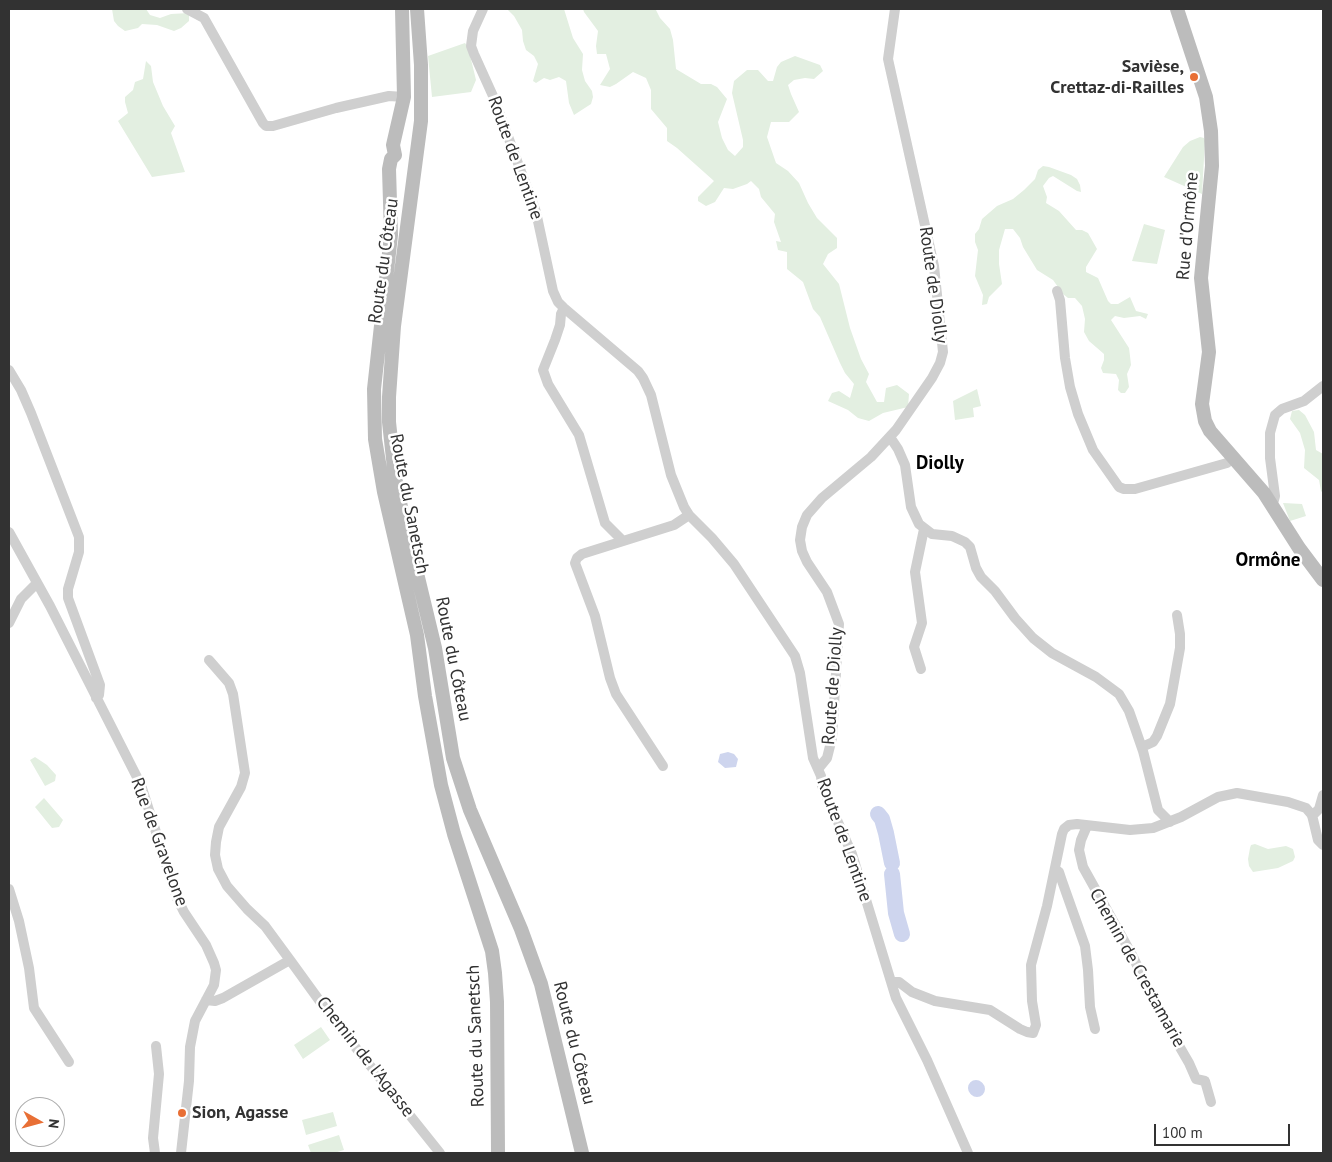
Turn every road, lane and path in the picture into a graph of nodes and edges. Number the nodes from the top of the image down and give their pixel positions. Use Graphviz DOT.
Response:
graph roads {
  1 [pos="187,9"];
  2 [pos="402,9"];
  3 [pos="417,9"];
  4 [pos="483,9"];
  5 [pos="895,9"];
  6 [pos="1177,9"];
  7 [pos="404,97"];
  8 [pos="395,155"];
  9 [pos="417,155"];
  10 [pos="1056,291"];
  11 [pos="564,308"];
  12 [pos="9,370"];
  13 [pos="1323,386"];
  14 [pos="890,437"];
  15 [pos="1237,463"];
  16 [pos="1271,503"];
  17 [pos="689,515"];
  18 [pos="924,529"];
  19 [pos="9,532"];
  20 [pos="623,541"];
  21 [pos="1323,580"];
  22 [pos="37,583"];
  23 [pos="1177,615"];
  24 [pos="9,623"];
  25 [pos="210,660"];
  26 [pos="921,669"];
  27 [pos="96,698"];
  28 [pos="1142,747"];
  29 [pos="662,766"];
  30 [pos="818,770"];
  31 [pos="1323,795"];
  32 [pos="1312,816"];
  33 [pos="1170,822"];
  34 [pos="1087,826"];
  35 [pos="1323,845"];
  36 [pos="1055,869"];
  37 [pos="9,889"];
  38 [pos="290,960"];
  39 [pos="892,982"];
  40 [pos="206,1000"];
  41 [pos="1095,1029"];
  42 [pos="156,1046"];
  43 [pos="69,1062"];
  44 [pos="1211,1102"];
  45 [pos="155,1153"];
  46 [pos="181,1153"];
  47 [pos="440,1153"];
  48 [pos="498,1153"];
  49 [pos="582,1153"];
  50 [pos="968,1153"];
  1 -- 7 [label="street"];
  2 -- 7 [label="street, Route du Sanetsch"];
  3 -- 9 [label="street, Route du Côteau"];
  4 -- 11 [label="street, Route de Lentine"];
  5 -- 14 [label="street, Route de Diolly"];
  6 -- 15 [label="street, Rue d'Ormône"];
  7 -- 8 [label="street, Route du Sanetsch"];
  8 -- 9 [label="street"];
  8 -- 48 [label="street, Route du Sanetsch"];
  9 -- 49 [label="street, Route du Côteau"];
  10 -- 15 [label="street"];
  11 -- 17 [label="street, Route de Lentine"];
  11 -- 20 [label="street"];
  12 -- 27 [label="street, Rue de Gravelone"];
  13 -- 16 [label="street"];
  14 -- 18 [label="street"];
  14 -- 30 [label="street, Route de Diolly"];
  15 -- 16 [label="street, Rue d'Ormône"];
  16 -- 21 [label="street, Rue d'Ormône"];
  17 -- 20 [label="street"];
  17 -- 30 [label="street, Route de Lentine"];
  18 -- 26 [label="street"];
  18 -- 28 [label="street"];
  19 -- 22 [label="street"];
  20 -- 29 [label="street"];
  22 -- 24 [label="street"];
  22 -- 27 [label="street"];
  23 -- 28 [label="street"];
  25 -- 38 [label="street, Chemin de l'Agasse"];
  27 -- 40 [label="street, Rue de Gravelone"];
  28 -- 33 [label="street"];
  30 -- 39 [label="street, Route de Lentine"];
  31 -- 32 [label="street"];
  32 -- 33 [label="street"];
  32 -- 35 [label="street"];
  33 -- 34 [label="street"];
  34 -- 36 [label="street"];
  34 -- 44 [label="street, Chemin de Crestamarie"];
  36 -- 39 [label="street"];
  36 -- 41 [label="street"];
  37 -- 43 [label="street"];
  38 -- 40 [label="street"];
  38 -- 47 [label="street, Chemin de l'Agasse"];
  39 -- 50 [label="street, Route de Lentine"];
  40 -- 46 [label="street, Rue de Gravelone"];
  42 -- 45 [label="street"];
}
